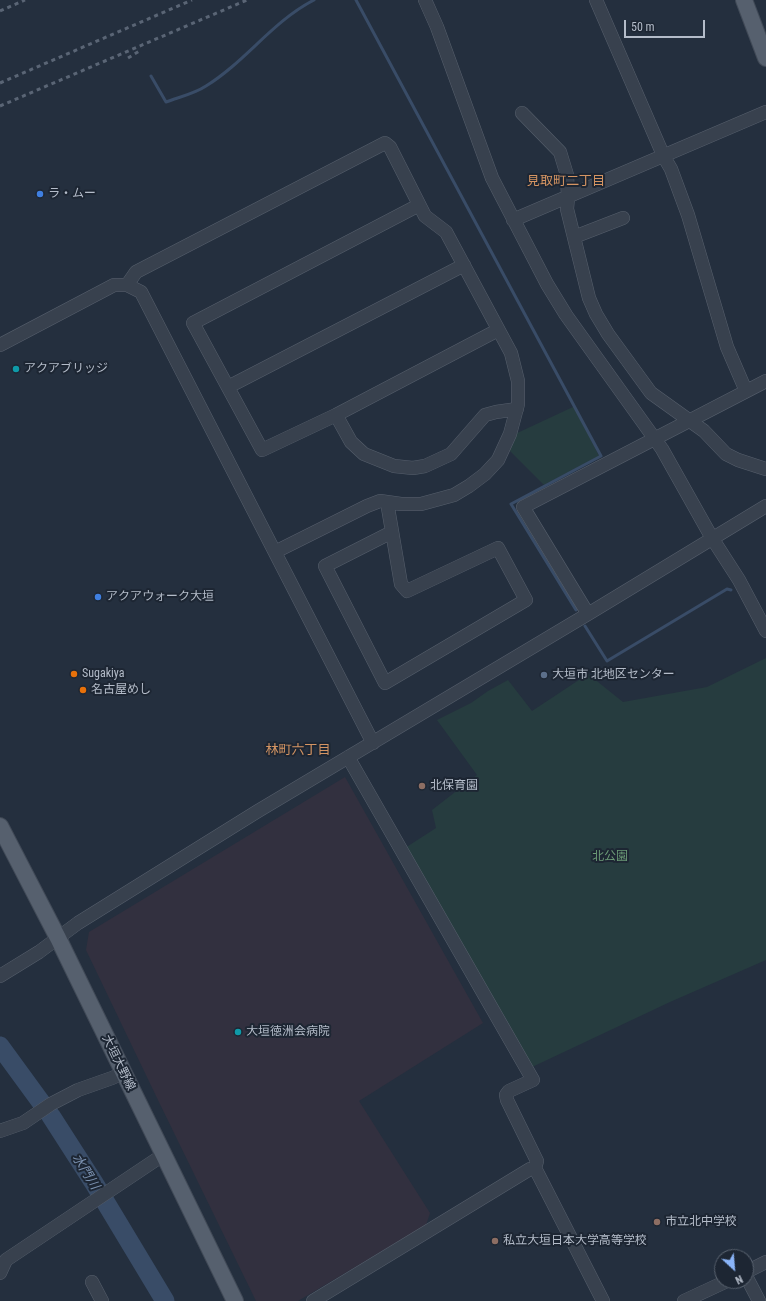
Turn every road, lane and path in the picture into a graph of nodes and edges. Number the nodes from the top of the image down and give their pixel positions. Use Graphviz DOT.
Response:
graph roads {
  1 [pos="425,0"];
  2 [pos="596,0"];
  3 [pos="744,0"];
  4 [pos="766,58"];
  5 [pos="766,112"];
  6 [pos="522,113"];
  7 [pos="664,156"];
  8 [pos="568,197"];
  9 [pos="419,205"];
  10 [pos="623,218"];
  11 [pos="513,220"];
  12 [pos="574,237"];
  13 [pos="464,265"];
  14 [pos="127,285"];
  15 [pos="498,330"];
  16 [pos="0,345"];
  17 [pos="766,381"];
  18 [pos="228,387"];
  19 [pos="746,391"];
  20 [pos="517,409"];
  21 [pos="336,415"];
  22 [pos="689,420"];
  23 [pos="654,439"];
  24 [pos="766,469"];
  25 [pos="387,502"];
  26 [pos="766,506"];
  27 [pos="392,532"];
  28 [pos="712,538"];
  29 [pos="274,552"];
  30 [pos="588,614"];
  31 [pos="766,630"];
  32 [pos="372,743"];
  33 [pos="348,757"];
  34 [pos="0,826"];
  35 [pos="58,938"];
  36 [pos="0,976"];
  37 [pos="122,1072"];
  38 [pos="0,1132"];
  39 [pos="163,1155"];
  40 [pos="535,1168"];
  41 [pos="3,1256"];
  42 [pos="766,1262"];
  43 [pos="754,1268"];
  44 [pos="0,1273"];
  45 [pos="92,1282"];
  46 [pos="714,1287"];
  47 [pos="743,1289"];
  48 [pos="753,1289"];
  49 [pos="102,1301"];
  50 [pos="235,1301"];
  51 [pos="313,1301"];
  52 [pos="603,1301"];
  53 [pos="684,1301"];
  54 [pos="750,1301"];
  55 [pos="759,1301"];
  1 -- 11 [label="street"];
  2 -- 7 [label="street"];
  3 -- 4 [label="main road"];
  5 -- 7 [label="street"];
  6 -- 8 [label="street"];
  7 -- 8 [label="street"];
  7 -- 19 [label="street"];
  8 -- 11 [label="street"];
  8 -- 12 [label="street"];
  9 -- 13 [label="street"];
  9 -- 14 [label="street"];
  9 -- 18 [label="street"];
  10 -- 12 [label="street"];
  11 -- 23 [label="street"];
  12 -- 22 [label="street"];
  13 -- 15 [label="street"];
  13 -- 18 [label="street"];
  14 -- 16 [label="street"];
  14 -- 29 [label="street"];
  15 -- 20 [label="street"];
  15 -- 21 [label="street"];
  17 -- 19 [label="street"];
  18 -- 21 [label="street"];
  19 -- 22 [label="street"];
  20 -- 21 [label="street"];
  20 -- 25 [label="street"];
  22 -- 23 [label="street"];
  22 -- 24 [label="street"];
  23 -- 28 [label="street"];
  23 -- 30 [label="street"];
  25 -- 27 [label="street"];
  25 -- 29 [label="street"];
  26 -- 28 [label="street"];
  27 -- 27 [label="street"];
  28 -- 30 [label="street"];
  28 -- 31 [label="street"];
  29 -- 32 [label="street"];
  30 -- 32 [label="street"];
  32 -- 33 [label="street"];
  33 -- 35 [label="street"];
  33 -- 40 [label="street"];
  34 -- 35 [label="main road, 大垣大野線"];
  35 -- 36 [label="street"];
  35 -- 37 [label="main road, 大垣大野線"];
  37 -- 38 [label="street"];
  37 -- 39 [label="main road, 大垣大野線"];
  39 -- 41 [label="street"];
  39 -- 50 [label="main road, 大垣大野線"];
  40 -- 51 [label="street"];
  40 -- 52 [label="street"];
  41 -- 44 [label="street"];
  42 -- 43 [label="street"];
  45 -- 49 [label="street"];
  46 -- 53 [label="street"];
  47 -- 54 [label="street"];
  48 -- 55 [label="street"];
}
